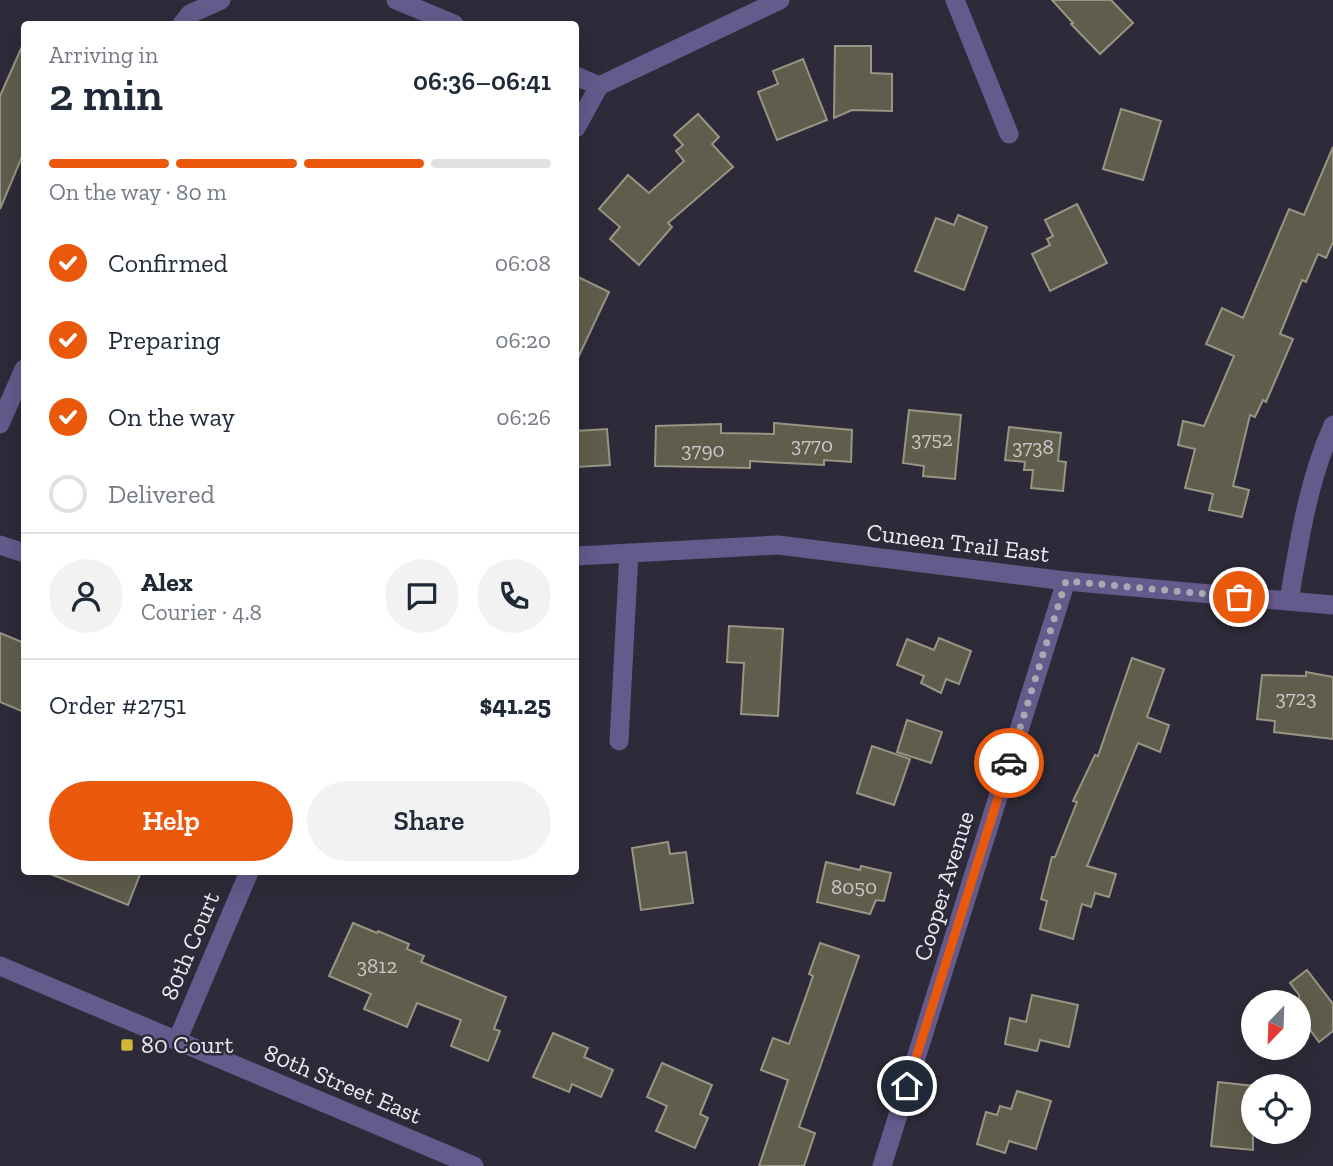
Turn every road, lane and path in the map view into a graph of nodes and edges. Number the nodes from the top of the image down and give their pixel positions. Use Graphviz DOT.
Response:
graph roads {
  1 [pos="221,0"];
  2 [pos="396,0"];
  3 [pos="779,0"];
  4 [pos="955,0"];
  5 [pos="184,21"];
  6 [pos="447,21"];
  7 [pos="579,77"];
  8 [pos="599,86"];
  9 [pos="579,123"];
  10 [pos="1009,134"];
  11 [pos="21,376"];
  12 [pos="0,424"];
  13 [pos="1333,425"];
  14 [pos="0,545"];
  15 [pos="21,552"];
  16 [pos="629,553"];
  17 [pos="579,556"];
  18 [pos="1066,581"];
  19 [pos="1289,601"];
  20 [pos="1333,605"];
  21 [pos="619,741"];
  22 [pos="247,875"];
  23 [pos="0,966"];
  24 [pos="177,1041"];
  25 [pos="474,1166"];
  26 [pos="882,1166"];
  1 -- 5 [label="street"];
  2 -- 6 [label="street"];
  3 -- 8 [label="street"];
  4 -- 10 [label="street"];
  7 -- 8 [label="street"];
  8 -- 9 [label="street"];
  11 -- 12 [label="street"];
  13 -- 19 [label="street"];
  14 -- 15 [label="street"];
  16 -- 17 [label="street, Cuneen Trail East"];
  16 -- 18 [label="street, Cuneen Trail East"];
  16 -- 21 [label="street"];
  18 -- 19 [label="street, Cuneen Trail East"];
  18 -- 26 [label="street, Cooper Avenue"];
  19 -- 20 [label="street, Cuneen Trail East"];
  22 -- 24 [label="street, 80th Court"];
  23 -- 24 [label="street, 80th Street East"];
  24 -- 25 [label="street, 80th Street East"];
}
